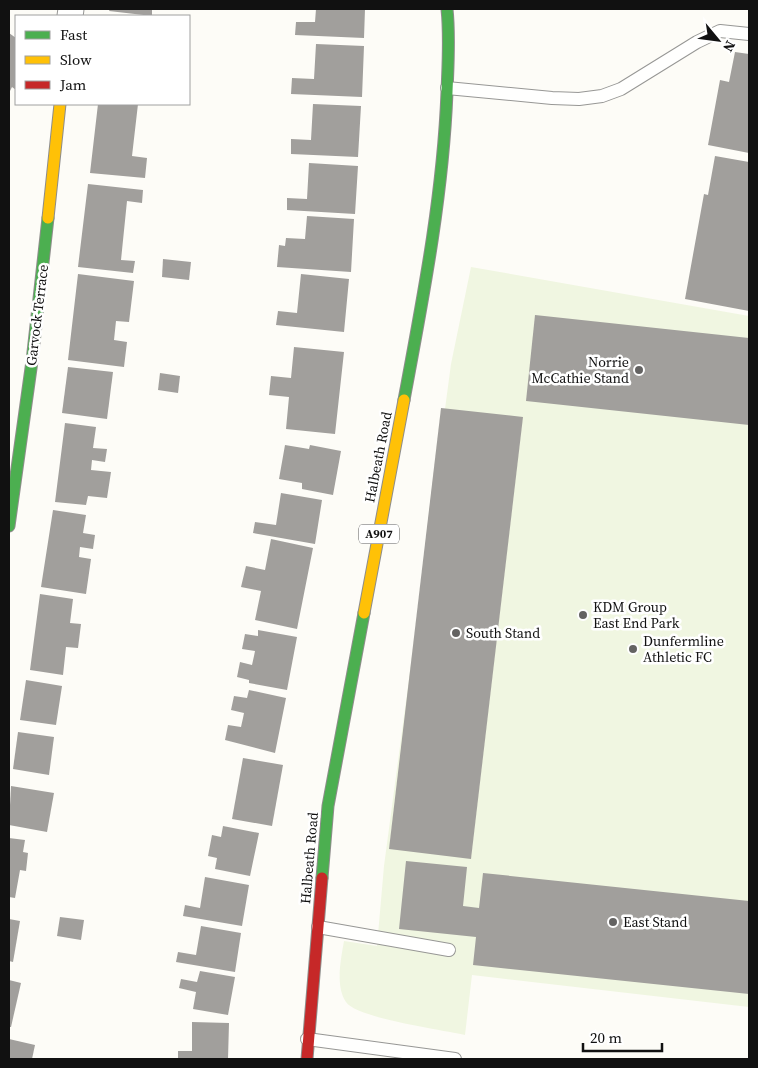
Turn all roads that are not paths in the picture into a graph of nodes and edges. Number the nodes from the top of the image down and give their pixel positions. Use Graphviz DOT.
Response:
graph roads {
  1 [pos="447,9"];
  2 [pos="749,34"];
  3 [pos="447,88"];
  4 [pos="60,105"];
  5 [pos="9,526"];
  6 [pos="318,927"];
  7 [pos="449,950"];
  8 [pos="307,1039"];
  9 [pos="425,1057"];
  10 [pos="307,1059"];
  11 [pos="455,1059"];
  1 -- 3 [label="main road, Halbeath Road / A907"];
  2 -- 3 [label="lane"];
  3 -- 6 [label="main road, Halbeath Road / A907"];
  4 -- 5 [label="main road, Garvock Terrace"];
  6 -- 7 [label="lane"];
  6 -- 8 [label="main road, Halbeath Road / A907"];
  8 -- 9 [label="lane"];
  8 -- 10 [label="main road, Halbeath Road / A907"];
  9 -- 11 [label="lane"];
}
